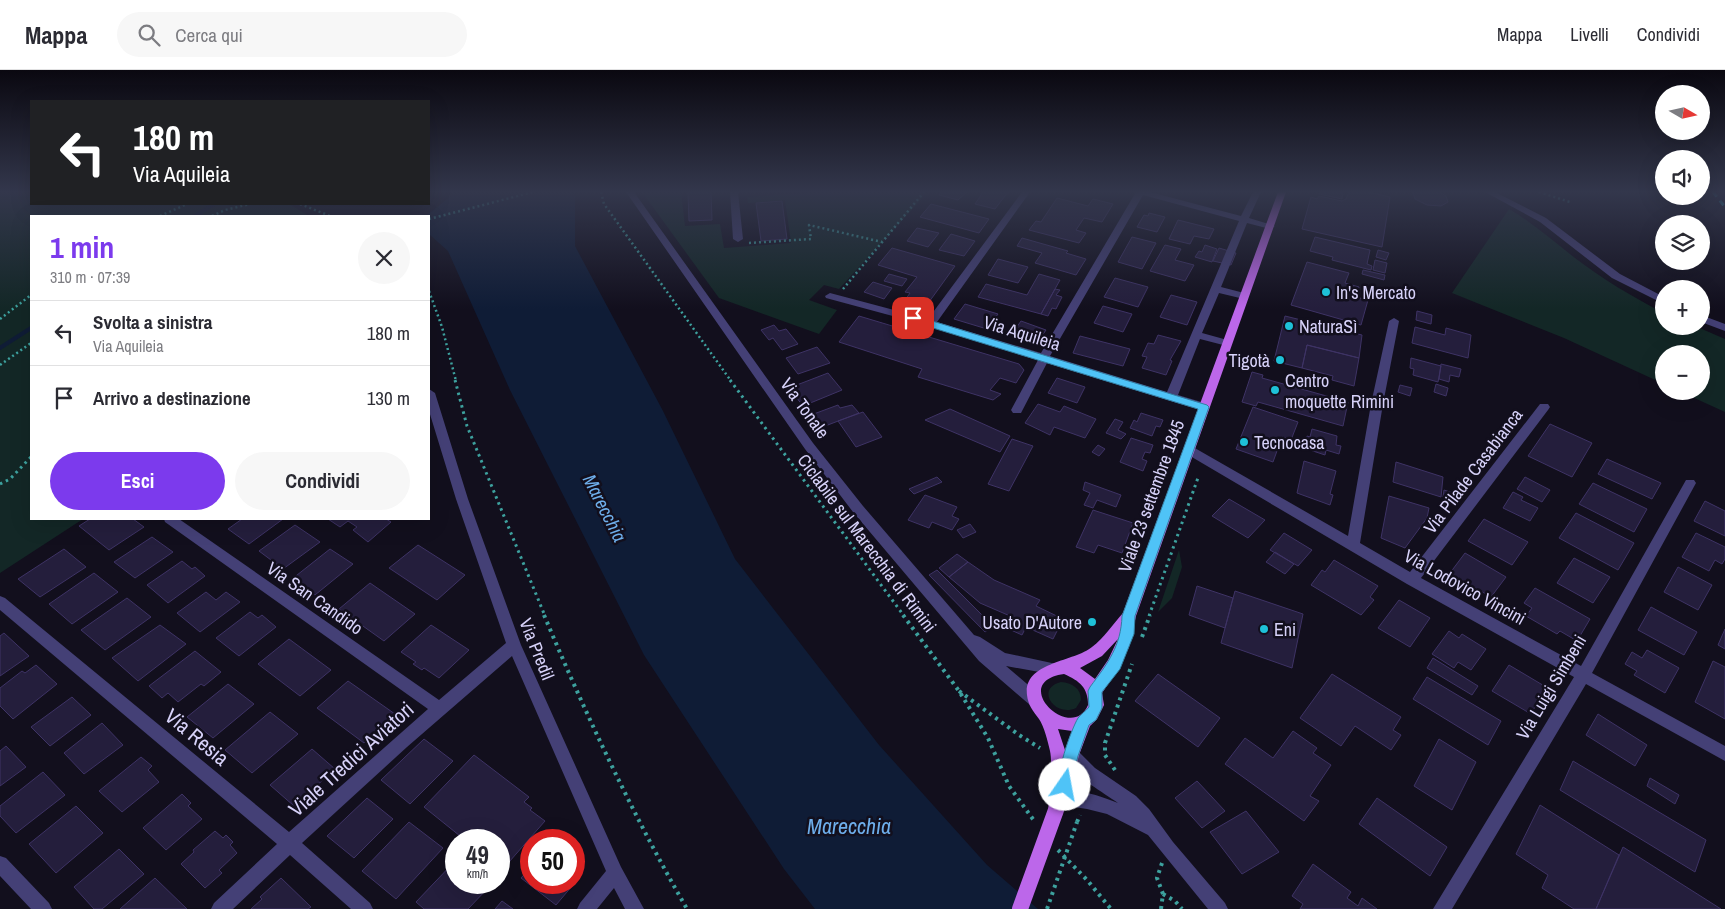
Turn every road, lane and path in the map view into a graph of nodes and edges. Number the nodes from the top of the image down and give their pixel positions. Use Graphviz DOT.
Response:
graph roads {
  1 [pos="624,231"];
  2 [pos="658,231"];
  3 [pos="737,231"];
  4 [pos="810,231"];
  5 [pos="838,231"];
  6 [pos="891,231"];
  7 [pos="997,231"];
  8 [pos="1117,231"];
  9 [pos="1239,231"];
  10 [pos="1268,231"];
  11 [pos="1557,231"];
  12 [pos="738,239"];
  13 [pos="882,242"];
  14 [pos="1215,289"];
  15 [pos="430,294"];
  16 [pos="30,296"];
  17 [pos="1244,296"];
  18 [pos="1655,296"];
  19 [pos="833,297"];
  20 [pos="0,318"];
  21 [pos="1394,321"];
  22 [pos="1710,322"];
  23 [pos="930,323"];
  24 [pos="1725,328"];
  25 [pos="1196,335"];
  26 [pos="1227,343"];
  27 [pos="30,344"];
  28 [pos="1044,358"];
  29 [pos="0,365"];
  30 [pos="430,396"];
  31 [pos="1171,397"];
  32 [pos="1204,407"];
  33 [pos="1544,407"];
  34 [pos="1017,410"];
  35 [pos="1189,450"];
  36 [pos="30,458"];
  37 [pos="1199,475"];
  38 [pos="1690,483"];
  39 [pos="0,484"];
  40 [pos="171,520"];
  41 [pos="1353,546"];
  42 [pos="1412,580"];
  43 [pos="0,602"];
  44 [pos="1128,616"];
  45 [pos="965,636"];
  46 [pos="1139,644"];
  47 [pos="514,645"];
  48 [pos="1133,660"];
  49 [pos="1061,668"];
  50 [pos="1584,674"];
  51 [pos="959,691"];
  52 [pos="1095,691"];
  53 [pos="1035,700"];
  54 [pos="439,708"];
  55 [pos="1046,716"];
  56 [pos="1084,721"];
  57 [pos="1045,749"];
  58 [pos="1725,754"];
  59 [pos="1071,756"];
  60 [pos="1116,771"];
  61 [pos="1059,804"];
  62 [pos="1077,822"];
  63 [pos="1041,830"];
  64 [pos="1152,830"];
  65 [pos="289,843"];
  66 [pos="1052,845"];
  67 [pos="1167,848"];
  68 [pos="0,864"];
  69 [pos="616,873"];
  70 [pos="1163,894"];
  71 [pos="43,909"];
  72 [pos="220,909"];
  73 [pos="364,909"];
  74 [pos="586,909"];
  75 [pos="635,909"];
  76 [pos="687,909"];
  77 [pos="1020,909"];
  78 [pos="1047,909"];
  79 [pos="1111,909"];
  80 [pos="1161,909"];
  81 [pos="1182,909"];
  82 [pos="1219,909"];
  83 [pos="1442,909"];
  1 -- 51 [label="path, Ciclabile sul Marecchia di Rimini"];
  2 -- 45 [label="street, Via Tonale"];
  3 -- 12 [label="street"];
  4 -- 12 [label="path"];
  5 -- 13 [label="path"];
  6 -- 13 [label="path"];
  7 -- 23 [label="street"];
  8 -- 28 [label="street"];
  9 -- 14 [label="street"];
  10 -- 17 [label="main road, Viale 23 settembre 1845"];
  11 -- 18 [label="street"];
  13 -- 19 [label="path"];
  14 -- 17 [label="street"];
  14 -- 25 [label="street"];
  15 -- 76 [label="path"];
  16 -- 20 [label="path"];
  17 -- 26 [label="main road, Viale 23 settembre 1845"];
  19 -- 23 [label="street, Via Aquileia"];
  21 -- 41 [label="street"];
  22 -- 24 [label="street"];
  23 -- 28 [label="street, Via Aquileia"];
  25 -- 26 [label="street"];
  25 -- 31 [label="street"];
  26 -- 32 [label="main road, Viale 23 settembre 1845"];
  27 -- 29 [label="path"];
  28 -- 31 [label="street, Via Aquileia"];
  28 -- 34 [label="street"];
  30 -- 47 [label="street, Via Predil"];
  31 -- 32 [label="street, Via Aquileia"];
  32 -- 35 [label="main road, Viale 23 settembre 1845"];
  33 -- 42 [label="street, Via Pilade Casabianca"];
  35 -- 41 [label="street, Via Lodovico Vincini"];
  35 -- 44 [label="main road, Viale 23 settembre 1845"];
  36 -- 39 [label="path"];
  37 -- 46 [label="path"];
  38 -- 50 [label="street, Via Luigi Simbeni"];
  40 -- 54 [label="street, Via San Candido"];
  41 -- 42 [label="street, Via Lodovico Vincini"];
  42 -- 50 [label="street, Via Lodovico Vincini"];
  43 -- 65 [label="street, Via Resia"];
  44 -- 49 [label="main road, Viale 23 settembre 1845"];
  44 -- 52 [label="main road, Viale 23 settembre 1845"];
  45 -- 49 [label="street, Via Tonale"];
  45 -- 53 [label="street, Via Tonale"];
  47 -- 54 [label="street, Viale Tredici Aviatori"];
  47 -- 69 [label="street, Via Predil"];
  48 -- 60 [label="path"];
  49 -- 52 [label="main road"];
  49 -- 53 [label="main road, Viale 23 settembre 1845"];
  50 -- 58 [label="street, Via Lodovico Vincini"];
  50 -- 83 [label="street, Via Luigi Simbeni"];
  51 -- 57 [label="path"];
  51 -- 63 [label="path, Ciclabile sul Marecchia di Rimini"];
  52 -- 56 [label="main road, Viale 23 settembre 1845"];
  53 -- 55 [label="main road, Viale 23 settembre 1845"];
  54 -- 65 [label="street, Viale Tredici Aviatori"];
  55 -- 56 [label="main road"];
  55 -- 61 [label="main road, Viale 23 settembre 1845"];
  56 -- 59 [label="main road, Viale 23 settembre 1845"];
  59 -- 61 [label="main road, Viale 23 settembre 1845"];
  59 -- 64 [label="street"];
  61 -- 64 [label="street"];
  61 -- 77 [label="main road, Viale 23 settembre 1845, bridge"];
  62 -- 78 [label="path, bridge"];
  64 -- 67 [label="street"];
  65 -- 72 [label="street, Viale Tredici Aviatori"];
  65 -- 73 [label="street, Via Resia"];
  66 -- 79 [label="path"];
  67 -- 70 [label="path"];
  67 -- 82 [label="street"];
  68 -- 71 [label="street"];
  69 -- 74 [label="street"];
  69 -- 75 [label="street, Via Predil"];
  70 -- 80 [label="path"];
  70 -- 81 [label="path"];
}
